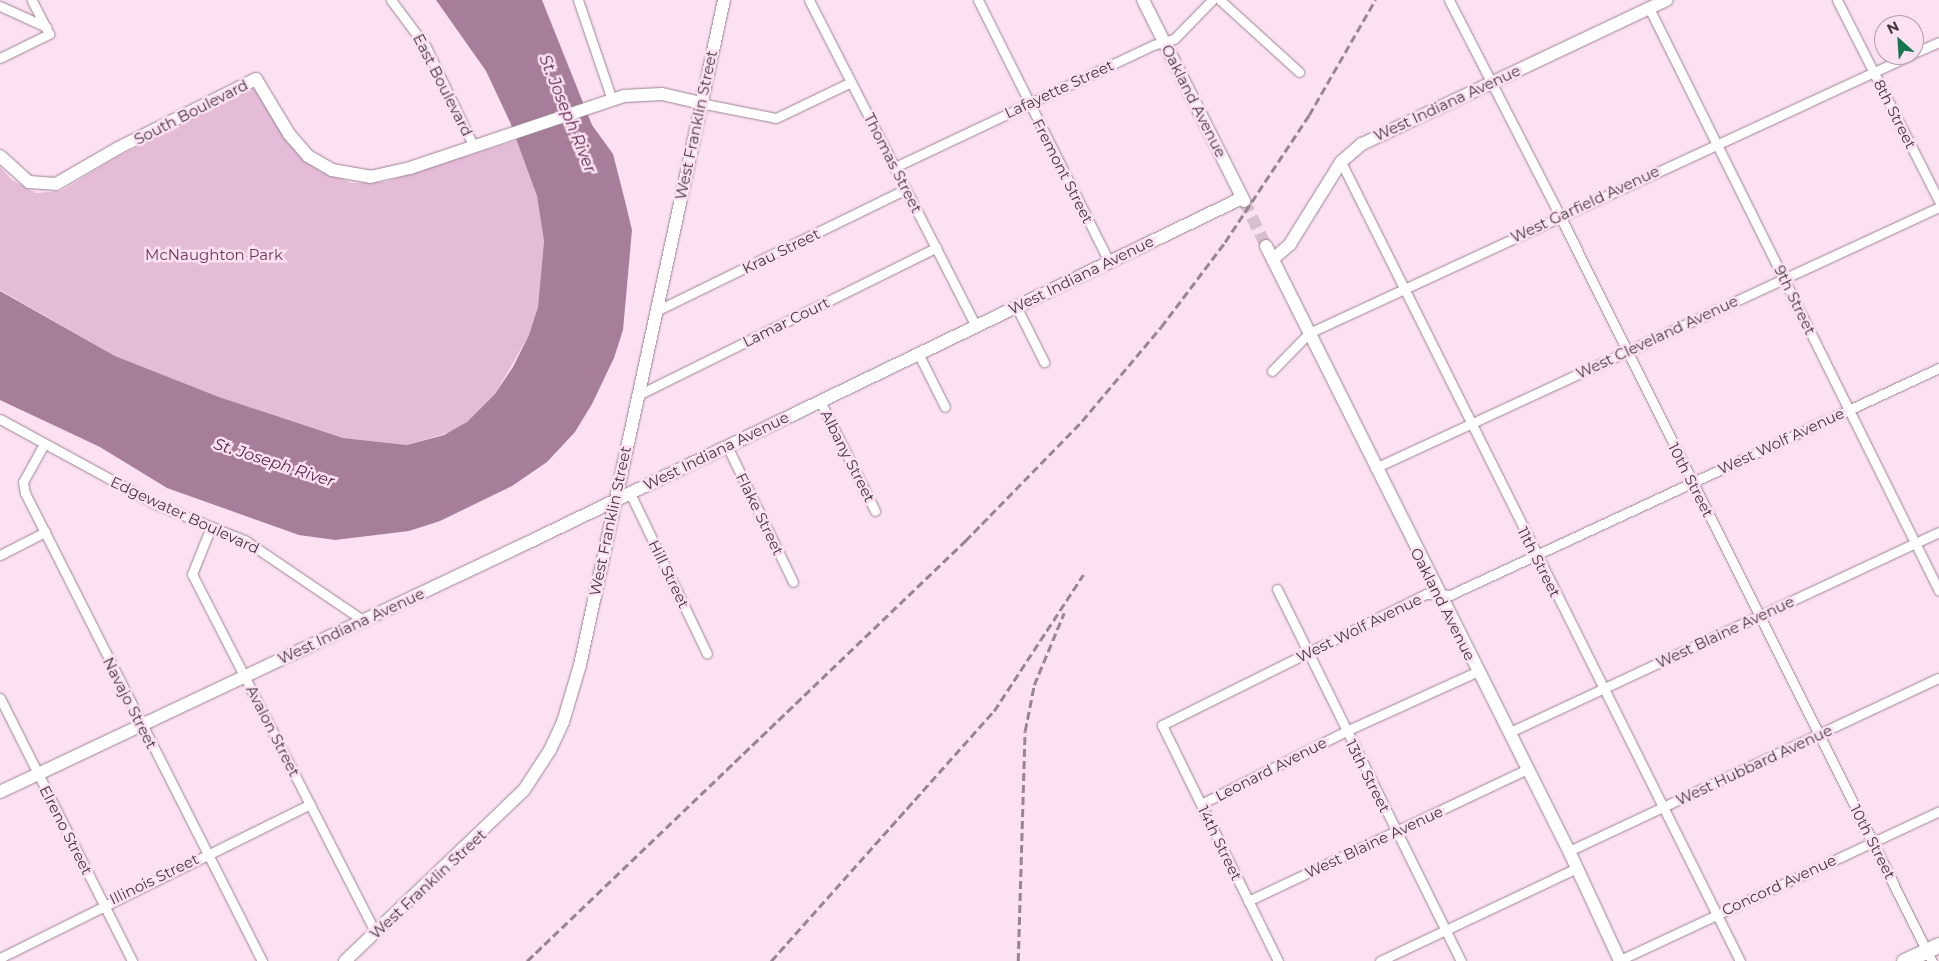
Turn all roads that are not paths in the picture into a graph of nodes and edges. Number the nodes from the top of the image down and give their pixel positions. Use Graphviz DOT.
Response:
graph roads {
  1 [pos="32,0"];
  2 [pos="391,0"];
  3 [pos="578,0"];
  4 [pos="724,0"];
  5 [pos="809,0"];
  6 [pos="978,0"];
  7 [pos="1144,0"];
  8 [pos="1212,0"];
  9 [pos="1220,0"];
  10 [pos="1449,0"];
  11 [pos="1667,0"];
  12 [pos="1837,0"];
  13 [pos="0,6"];
  14 [pos="1649,8"];
  15 [pos="47,30"];
  16 [pos="1164,42"];
  17 [pos="1939,42"];
  18 [pos="1924,49"];
  19 [pos="0,58"];
  20 [pos="1889,65"];
  21 [pos="1299,72"];
  22 [pos="1874,72"];
  23 [pos="1491,81"];
  24 [pos="851,82"];
  25 [pos="607,101"];
  26 [pos="700,103"];
  27 [pos="1028,104"];
  28 [pos="1717,144"];
  29 [pos="474,147"];
  30 [pos="0,156"];
  31 [pos="1341,162"];
  32 [pos="895,167"];
  33 [pos="906,189"];
  34 [pos="1243,200"];
  35 [pos="1939,201"];
  36 [pos="1939,207"];
  37 [pos="1560,216"];
  38 [pos="1266,246"];
  39 [pos="936,248"];
  40 [pos="1273,259"];
  41 [pos="1109,262"];
  42 [pos="1784,278"];
  43 [pos="1404,289"];
  44 [pos="1016,306"];
  45 [pos="656,311"];
  46 [pos="976,326"];
  47 [pos="1309,333"];
  48 [pos="1627,352"];
  49 [pos="918,353"];
  50 [pos="1044,362"];
  51 [pos="1939,368"];
  52 [pos="1272,371"];
  53 [pos="636,396"];
  54 [pos="820,400"];
  55 [pos="945,406"];
  56 [pos="1848,410"];
  57 [pos="0,419"];
  58 [pos="1471,423"];
  59 [pos="44,444"];
  60 [pos="727,446"];
  61 [pos="1375,468"];
  62 [pos="1691,482"];
  63 [pos="630,493"];
  64 [pos="615,500"];
  65 [pos="876,511"];
  66 [pos="211,527"];
  67 [pos="45,532"];
  68 [pos="1939,532"];
  69 [pos="1915,543"];
  70 [pos="0,555"];
  71 [pos="1535,555"];
  72 [pos="793,582"];
  73 [pos="1277,590"];
  74 [pos="1939,592"];
  75 [pos="1438,595"];
  76 [pos="1758,616"];
  77 [pos="364,621"];
  78 [pos="1309,652"];
  79 [pos="707,654"];
  80 [pos="1478,671"];
  81 [pos="246,676"];
  82 [pos="1939,678"];
  83 [pos="1604,689"];
  84 [pos="0,698"];
  85 [pos="1162,725"];
  86 [pos="142,726"];
  87 [pos="1346,731"];
  88 [pos="1510,732"];
  89 [pos="1819,734"];
  90 [pos="1527,769"];
  91 [pos="38,774"];
  92 [pos="0,792"];
  93 [pos="310,804"];
  94 [pos="1201,804"];
  95 [pos="1663,807"];
  96 [pos="1939,811"];
  97 [pos="1396,831"];
  98 [pos="1874,841"];
  99 [pos="1569,851"];
  100 [pos="207,853"];
  101 [pos="1577,868"];
  102 [pos="1248,901"];
  103 [pos="104,904"];
  104 [pos="1717,914"];
  105 [pos="1446,930"];
  106 [pos="376,933"];
  107 [pos="1932,952"];
  108 [pos="2,957"];
  109 [pos="1620,960"];
  110 [pos="132,961"];
  111 [pos="262,961"];
  112 [pos="344,961"];
  113 [pos="1278,961"];
  114 [pos="1380,961"];
  115 [pos="1461,961"];
  116 [pos="1740,961"];
  117 [pos="1904,961"];
  1 -- 15 [label="street"];
  2 -- 29 [label="street, East Boulevard"];
  3 -- 25 [label="street"];
  4 -- 26 [label="street, West Franklin Street"];
  5 -- 24 [label="street, Thomas Street"];
  6 -- 27 [label="street, Fremont Street"];
  7 -- 16 [label="street, Oakland Avenue"];
  8 -- 16 [label="street, Lafayette Street"];
  9 -- 21 [label="street"];
  10 -- 23 [label="street, 10th Street"];
  11 -- 14 [label="street, West Indiana Avenue"];
  12 -- 22 [label="street, 8th Street"];
  13 -- 15 [label="street"];
  14 -- 23 [label="street, West Indiana Avenue"];
  14 -- 28 [label="street, 9th Street"];
  15 -- 19 [label="street"];
  16 -- 27 [label="street, Lafayette Street"];
  16 -- 34 [label="street, Oakland Avenue"];
  17 -- 18 [label="street, West Garfield Avenue"];
  20 -- 22 [label="street, West Garfield Avenue"];
  22 -- 28 [label="street, West Garfield Avenue"];
  22 -- 35 [label="street, 8th Street"];
  23 -- 31 [label="street, West Indiana Avenue"];
  23 -- 37 [label="street, 10th Street"];
  24 -- 26 [label="street"];
  24 -- 32 [label="street, Thomas Street"];
  25 -- 26 [label="street"];
  25 -- 29 [label="street"];
  26 -- 45 [label="street, West Franklin Street"];
  27 -- 32 [label="street, Lafayette Street"];
  27 -- 41 [label="street, Fremont Street"];
  28 -- 37 [label="street, West Garfield Avenue"];
  28 -- 42 [label="street, 9th Street"];
  29 -- 30 [label="street, South Boulevard"];
  31 -- 40 [label="street, West Indiana Avenue"];
  31 -- 43 [label="street, 11th Street"];
  32 -- 33 [label="street, Thomas Street"];
  33 -- 39 [label="street, Thomas Street"];
  33 -- 45 [label="street, Krau Street"];
  34 -- 41 [label="street, West Indiana Avenue"];
  36 -- 42 [label="street, West Cleveland Avenue"];
  37 -- 43 [label="street, West Garfield Avenue"];
  37 -- 48 [label="street, 10th Street"];
  38 -- 40 [label="street, Oakland Avenue"];
  39 -- 46 [label="street, Thomas Street"];
  39 -- 53 [label="street, Lamar Court"];
  40 -- 47 [label="street, Oakland Avenue"];
  41 -- 44 [label="street, West Indiana Avenue"];
  42 -- 48 [label="street, West Cleveland Avenue"];
  42 -- 56 [label="street, 9th Street"];
  43 -- 47 [label="street, West Garfield Avenue"];
  43 -- 58 [label="street, 11th Street"];
  44 -- 46 [label="street, West Indiana Avenue"];
  44 -- 50 [label="street"];
  45 -- 53 [label="street, West Franklin Street"];
  46 -- 49 [label="street, West Indiana Avenue"];
  47 -- 52 [label="street, West Garfield Avenue"];
  47 -- 61 [label="street, Oakland Avenue"];
  48 -- 58 [label="street, West Cleveland Avenue"];
  48 -- 62 [label="street, 10th Street"];
  49 -- 54 [label="street, West Indiana Avenue"];
  49 -- 55 [label="street"];
  51 -- 56 [label="street, West Wolf Avenue"];
  53 -- 64 [label="street, West Franklin Street"];
  54 -- 60 [label="street, West Indiana Avenue"];
  54 -- 65 [label="street, Albany Street"];
  56 -- 62 [label="street, West Wolf Avenue"];
  56 -- 69 [label="street, 9th Street"];
  57 -- 59 [label="street, Edgewater Boulevard"];
  58 -- 61 [label="street, West Cleveland Avenue"];
  58 -- 71 [label="street, 11th Street"];
  59 -- 66 [label="street, Edgewater Boulevard"];
  59 -- 67 [label="street, Navajo Street"];
  60 -- 63 [label="street, West Indiana Avenue"];
  60 -- 72 [label="street, Flake Street"];
  61 -- 75 [label="street, Oakland Avenue"];
  62 -- 71 [label="street, West Wolf Avenue"];
  62 -- 76 [label="street, 10th Street"];
  63 -- 64 [label="street, West Indiana Avenue"];
  63 -- 79 [label="street, Hill Street"];
  64 -- 77 [label="street, West Indiana Avenue"];
  64 -- 106 [label="street, West Franklin Street"];
  66 -- 77 [label="street, Edgewater Boulevard"];
  66 -- 81 [label="street, Avalon Street"];
  67 -- 70 [label="street"];
  67 -- 86 [label="street, Navajo Street"];
  68 -- 69 [label="street, West Blaine Avenue"];
  69 -- 74 [label="street, 9th Street"];
  69 -- 76 [label="street, West Blaine Avenue"];
  71 -- 75 [label="street, West Wolf Avenue"];
  71 -- 83 [label="street, 11th Street"];
  73 -- 78 [label="street, 13th Street"];
  75 -- 78 [label="street, West Wolf Avenue"];
  75 -- 80 [label="street, Oakland Avenue"];
  76 -- 83 [label="street, West Blaine Avenue"];
  76 -- 89 [label="street, 10th Street"];
  77 -- 81 [label="street, West Indiana Avenue"];
  78 -- 85 [label="street, West Wolf Avenue"];
  78 -- 87 [label="street, 13th Street"];
  80 -- 87 [label="street, Leonard Avenue"];
  80 -- 88 [label="street, Oakland Avenue"];
  81 -- 86 [label="street, West Indiana Avenue"];
  81 -- 93 [label="street, Avalon Street"];
  82 -- 89 [label="street, West Hubbard Avenue"];
  83 -- 88 [label="street, West Blaine Avenue"];
  83 -- 95 [label="street, 11th Street"];
  84 -- 91 [label="street, Elreno Street"];
  85 -- 94 [label="street, 14th Street"];
  86 -- 91 [label="street, West Indiana Avenue"];
  86 -- 100 [label="street, Navajo Street"];
  87 -- 94 [label="street, Leonard Avenue"];
  87 -- 97 [label="street, 13th Street"];
  88 -- 90 [label="street, Oakland Avenue"];
  89 -- 95 [label="street, West Hubbard Avenue"];
  89 -- 98 [label="street, 10th Street"];
  90 -- 97 [label="street, West Blaine Avenue"];
  90 -- 99 [label="street, Oakland Avenue"];
  91 -- 92 [label="street, West Indiana Avenue"];
  91 -- 103 [label="street, Elreno Street"];
  93 -- 100 [label="street, Illinois Street"];
  93 -- 106 [label="street, Avalon Street"];
  94 -- 102 [label="street, 14th Street"];
  95 -- 99 [label="street, West Hubbard Avenue"];
  95 -- 104 [label="street, 11th Street"];
  96 -- 98 [label="street, Concord Avenue"];
  97 -- 102 [label="street, West Blaine Avenue"];
  97 -- 105 [label="street, 13th Street"];
  98 -- 104 [label="street, Concord Avenue"];
  98 -- 107 [label="street, 10th Street"];
  99 -- 101 [label="street, Oakland Avenue"];
  100 -- 103 [label="street, Illinois Street"];
  100 -- 111 [label="street, Navajo Street"];
  101 -- 105 [label="street"];
  101 -- 109 [label="street, Oakland Avenue"];
  102 -- 113 [label="street, 14th Street"];
  103 -- 108 [label="street, Illinois Street"];
  103 -- 110 [label="street, Elreno Street"];
  104 -- 109 [label="street, Concord Avenue"];
  104 -- 116 [label="street, 11th Street"];
  105 -- 114 [label="street"];
  105 -- 115 [label="street, 13th Street"];
  106 -- 112 [label="street, West Franklin Street"];
  107 -- 117 [label="main road"];
}
